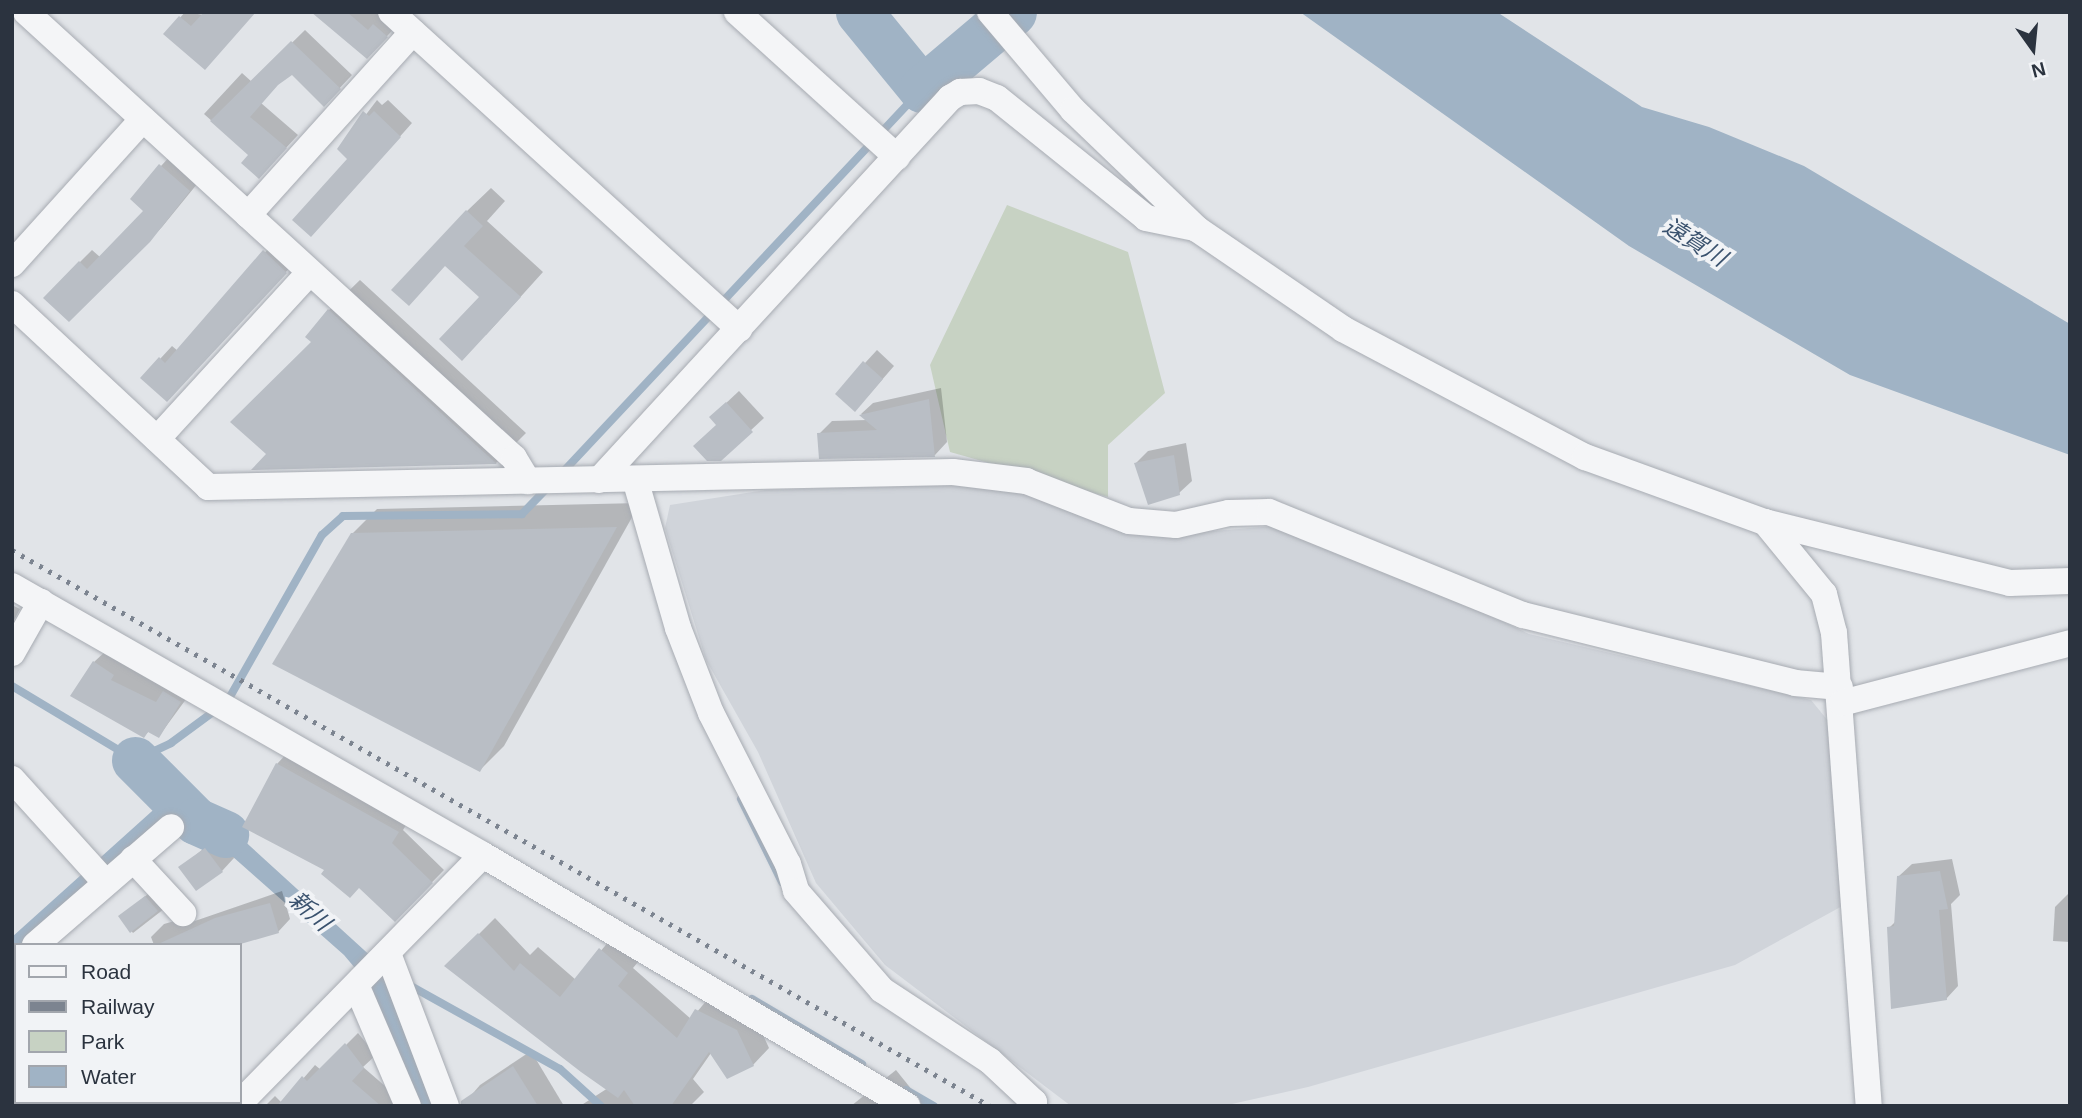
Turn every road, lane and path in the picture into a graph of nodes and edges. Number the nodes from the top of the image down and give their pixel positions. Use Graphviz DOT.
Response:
graph roads {
  1 [pos="26,12"];
  2 [pos="391,12"];
  3 [pos="737,12"];
  4 [pos="990,12"];
  5 [pos="413,32"];
  6 [pos="143,119"];
  7 [pos="897,157"];
  8 [pos="248,215"];
  9 [pos="1197,229"];
  10 [pos="12,264"];
  11 [pos="310,272"];
  12 [pos="12,304"];
  13 [pos="739,329"];
  14 [pos="157,439"];
  15 [pos="635,479"];
  16 [pos="599,480"];
  17 [pos="528,481"];
  18 [pos="1765,522"];
  19 [pos="2070,582"];
  20 [pos="12,586"];
  21 [pos="41,602"];
  22 [pos="2070,643"];
  23 [pos="12,653"];
  24 [pos="1841,695"];
  25 [pos="12,779"];
  26 [pos="171,827"];
  27 [pos="483,855"];
  28 [pos="133,859"];
  29 [pos="99,875"];
  30 [pos="183,913"];
  31 [pos="37,943"];
  32 [pos="373,972"];
  33 [pos="242,1101"];
  34 [pos="408,1106"];
  35 [pos="446,1106"];
  36 [pos="907,1106"];
  37 [pos="1032,1106"];
  38 [pos="1869,1106"];
  1 -- 6 [label="street"];
  2 -- 5 [label="street"];
  3 -- 7 [label="street"];
  4 -- 9 [label="street"];
  5 -- 8 [label="street"];
  5 -- 13 [label="street"];
  6 -- 8 [label="street"];
  6 -- 10 [label="street"];
  7 -- 9 [label="street"];
  7 -- 13 [label="street"];
  8 -- 11 [label="street"];
  9 -- 18 [label="street"];
  11 -- 14 [label="street"];
  11 -- 17 [label="street"];
  12 -- 14 [label="street"];
  13 -- 16 [label="street"];
  14 -- 17 [label="street"];
  15 -- 16 [label="street"];
  15 -- 24 [label="street"];
  15 -- 37 [label="street"];
  16 -- 17 [label="street"];
  18 -- 19 [label="street"];
  18 -- 24 [label="street"];
  20 -- 21 [label="street"];
  21 -- 23 [label="street"];
  21 -- 27 [label="street"];
  22 -- 24 [label="street"];
  24 -- 38 [label="street"];
  25 -- 29 [label="street"];
  26 -- 28 [label="street"];
  27 -- 32 [label="street"];
  27 -- 36 [label="street"];
  28 -- 29 [label="street"];
  28 -- 30 [label="street"];
  29 -- 31 [label="street"];
  32 -- 33 [label="street"];
  32 -- 34 [label="street"];
  32 -- 35 [label="street"];
}
